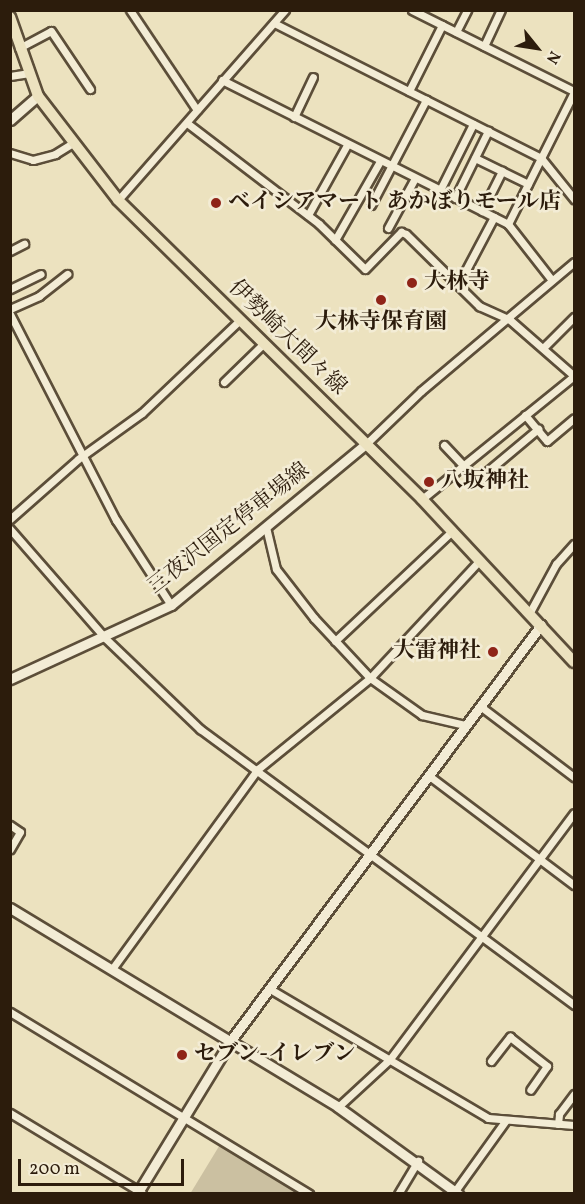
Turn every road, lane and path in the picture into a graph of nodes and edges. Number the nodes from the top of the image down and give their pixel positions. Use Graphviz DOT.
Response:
graph roads {
  1 [pos="130,10"];
  2 [pos="285,10"];
  3 [pos="412,10"];
  4 [pos="467,10"];
  5 [pos="501,10"];
  6 [pos="10,17"];
  7 [pos="274,23"];
  8 [pos="442,26"];
  9 [pos="456,32"];
  10 [pos="484,46"];
  11 [pos="19,48"];
  12 [pos="28,73"];
  13 [pos="10,76"];
  14 [pos="313,77"];
  15 [pos="222,80"];
  16 [pos="90,89"];
  17 [pos="409,91"];
  18 [pos="574,92"];
  19 [pos="38,96"];
  20 [pos="426,100"];
  21 [pos="197,110"];
  22 [pos="294,117"];
  23 [pos="10,120"];
  24 [pos="187,123"];
  25 [pos="473,124"];
  26 [pos="488,131"];
  27 [pos="71,144"];
  28 [pos="347,145"];
  29 [pos="10,153"];
  30 [pos="475,158"];
  31 [pos="542,158"];
  32 [pos="380,161"];
  33 [pos="391,166"];
  34 [pos="502,171"];
  35 [pos="415,178"];
  36 [pos="528,184"];
  37 [pos="440,190"];
  38 [pos="455,198"];
  39 [pos="574,199"];
  40 [pos="118,200"];
  41 [pos="371,205"];
  42 [pos="482,211"];
  43 [pos="308,216"];
  44 [pos="494,217"];
  45 [pos="508,224"];
  46 [pos="388,228"];
  47 [pos="335,240"];
  48 [pos="24,244"];
  49 [pos="10,251"];
  50 [pos="574,263"];
  51 [pos="41,274"];
  52 [pos="68,274"];
  53 [pos="551,279"];
  54 [pos="458,285"];
  55 [pos="10,289"];
  56 [pos="10,312"];
  57 [pos="574,317"];
  58 [pos="507,318"];
  59 [pos="240,320"];
  60 [pos="264,343"];
  61 [pos="543,348"];
  62 [pos="574,376"];
  63 [pos="224,382"];
  64 [pos="525,415"];
  65 [pos="574,418"];
  66 [pos="538,429"];
  67 [pos="366,443"];
  68 [pos="444,444"];
  69 [pos="82,457"];
  70 [pos="462,464"];
  71 [pos="422,499"];
  72 [pos="10,519"];
  73 [pos="266,527"];
  74 [pos="10,529"];
  75 [pos="452,531"];
  76 [pos="574,544"];
  77 [pos="480,560"];
  78 [pos="171,604"];
  79 [pos="530,612"];
  80 [pos="541,625"];
  81 [pos="105,638"];
  82 [pos="335,641"];
  83 [pos="574,662"];
  84 [pos="370,678"];
  85 [pos="10,680"];
  86 [pos="480,706"];
  87 [pos="465,724"];
  88 [pos="258,769"];
  89 [pos="428,775"];
  90 [pos="574,777"];
  91 [pos="574,813"];
  92 [pos="10,825"];
  93 [pos="10,849"];
  94 [pos="371,852"];
  95 [pos="540,858"];
  96 [pos="574,885"];
  97 [pos="10,908"];
  98 [pos="482,936"];
  99 [pos="112,969"];
  100 [pos="270,989"];
  101 [pos="574,1005"];
  102 [pos="10,1012"];
  103 [pos="231,1040"];
  104 [pos="390,1059"];
  105 [pos="491,1061"];
  106 [pos="530,1090"];
  107 [pos="574,1094"];
  108 [pos="338,1107"];
  109 [pos="10,1113"];
  110 [pos="183,1117"];
  111 [pos="506,1120"];
  112 [pos="558,1124"];
  113 [pos="574,1125"];
  114 [pos="418,1161"];
  115 [pos="456,1192"];
  116 [pos="139,1193"];
  117 [pos="309,1194"];
  118 [pos="398,1194"];
  1 -- 21 [label="street"];
  2 -- 7 [label="street"];
  3 -- 8 [label="street"];
  4 -- 9 [label="street"];
  5 -- 10 [label="street"];
  6 -- 11 [label="main road, 伊勢崎大間々線"];
  7 -- 15 [label="street"];
  7 -- 17 [label="street"];
  8 -- 9 [label="street"];
  8 -- 17 [label="street"];
  9 -- 10 [label="street"];
  10 -- 18 [label="street"];
  11 -- 12 [label="main road, 伊勢崎大間々線"];
  11 -- 16 [label="street"];
  12 -- 13 [label="street"];
  12 -- 19 [label="main road, 伊勢崎大間々線"];
  14 -- 22 [label="street"];
  15 -- 21 [label="street"];
  15 -- 22 [label="street"];
  17 -- 20 [label="street"];
  18 -- 31 [label="street"];
  19 -- 23 [label="street"];
  19 -- 27 [label="main road, 伊勢崎大間々線"];
  20 -- 25 [label="street"];
  20 -- 33 [label="street"];
  21 -- 24 [label="street"];
  22 -- 28 [label="street"];
  24 -- 40 [label="street"];
  24 -- 43 [label="street"];
  25 -- 26 [label="street"];
  25 -- 37 [label="street"];
  26 -- 30 [label="street"];
  26 -- 31 [label="street"];
  27 -- 29 [label="street"];
  27 -- 40 [label="main road, 伊勢崎大間々線"];
  28 -- 32 [label="street"];
  28 -- 43 [label="street"];
  30 -- 34 [label="street"];
  30 -- 38 [label="street"];
  31 -- 36 [label="street"];
  31 -- 39 [label="street"];
  32 -- 33 [label="street"];
  32 -- 47 [label="street"];
  33 -- 35 [label="street"];
  33 -- 41 [label="street"];
  34 -- 36 [label="street"];
  34 -- 42 [label="street"];
  35 -- 37 [label="street"];
  35 -- 46 [label="street"];
  36 -- 45 [label="street"];
  37 -- 38 [label="street"];
  38 -- 42 [label="street"];
  40 -- 59 [label="main road, 伊勢崎大間々線"];
  42 -- 44 [label="street"];
  43 -- 47 [label="street"];
  44 -- 45 [label="street"];
  44 -- 54 [label="street"];
  45 -- 53 [label="street"];
  47 -- 54 [label="street"];
  48 -- 49 [label="street"];
  50 -- 53 [label="street"];
  51 -- 55 [label="street"];
  52 -- 56 [label="street"];
  53 -- 58 [label="street"];
  54 -- 58 [label="street"];
  56 -- 69 [label="street"];
  57 -- 61 [label="street"];
  58 -- 61 [label="street"];
  58 -- 67 [label="street"];
  59 -- 60 [label="main road, 伊勢崎大間々線"];
  59 -- 69 [label="street"];
  60 -- 63 [label="street"];
  60 -- 67 [label="main road, 伊勢崎大間々線"];
  61 -- 62 [label="street"];
  62 -- 64 [label="street"];
  64 -- 66 [label="street"];
  64 -- 70 [label="street"];
  65 -- 66 [label="street"];
  66 -- 70 [label="street"];
  67 -- 71 [label="main road, 伊勢崎大間々線"];
  67 -- 73 [label="street, 三夜沢国定停車場線"];
  68 -- 70 [label="street"];
  69 -- 72 [label="street"];
  69 -- 78 [label="street"];
  70 -- 71 [label="street"];
  71 -- 75 [label="main road, 伊勢崎大間々線"];
  73 -- 78 [label="street, 三夜沢国定停車場線"];
  73 -- 82 [label="street"];
  74 -- 81 [label="street"];
  75 -- 77 [label="main road, 伊勢崎大間々線"];
  75 -- 82 [label="street"];
  76 -- 79 [label="street"];
  77 -- 79 [label="main road, 伊勢崎大間々線"];
  77 -- 84 [label="street"];
  78 -- 81 [label="street, 三夜沢国定停車場線"];
  79 -- 80 [label="main road, 伊勢崎大間々線"];
  80 -- 83 [label="main road, 伊勢崎大間々線"];
  80 -- 86 [label="street"];
  81 -- 85 [label="street, 三夜沢国定停車場線"];
  81 -- 88 [label="street"];
  82 -- 84 [label="street"];
  84 -- 87 [label="street"];
  84 -- 88 [label="street"];
  86 -- 87 [label="street"];
  86 -- 90 [label="street"];
  87 -- 89 [label="street"];
  88 -- 94 [label="street"];
  88 -- 99 [label="street"];
  89 -- 94 [label="street"];
  89 -- 95 [label="street"];
  91 -- 95 [label="street"];
  92 -- 93 [label="street"];
  94 -- 98 [label="street"];
  94 -- 100 [label="street"];
  95 -- 96 [label="street"];
  95 -- 98 [label="street"];
  97 -- 99 [label="street"];
  98 -- 101 [label="street"];
  98 -- 104 [label="street"];
  99 -- 103 [label="street"];
  100 -- 103 [label="street"];
  100 -- 104 [label="street"];
  102 -- 110 [label="street"];
  103 -- 108 [label="street"];
  103 -- 110 [label="street"];
  104 -- 108 [label="street"];
  104 -- 111 [label="street"];
  105 -- 106 [label="street"];
  107 -- 112 [label="street"];
  108 -- 114 [label="street"];
  109 -- 116 [label="street"];
  110 -- 116 [label="street"];
  110 -- 117 [label="street"];
  111 -- 112 [label="street"];
  111 -- 115 [label="street"];
  112 -- 113 [label="street"];
  114 -- 115 [label="street"];
  114 -- 118 [label="street"];
}
